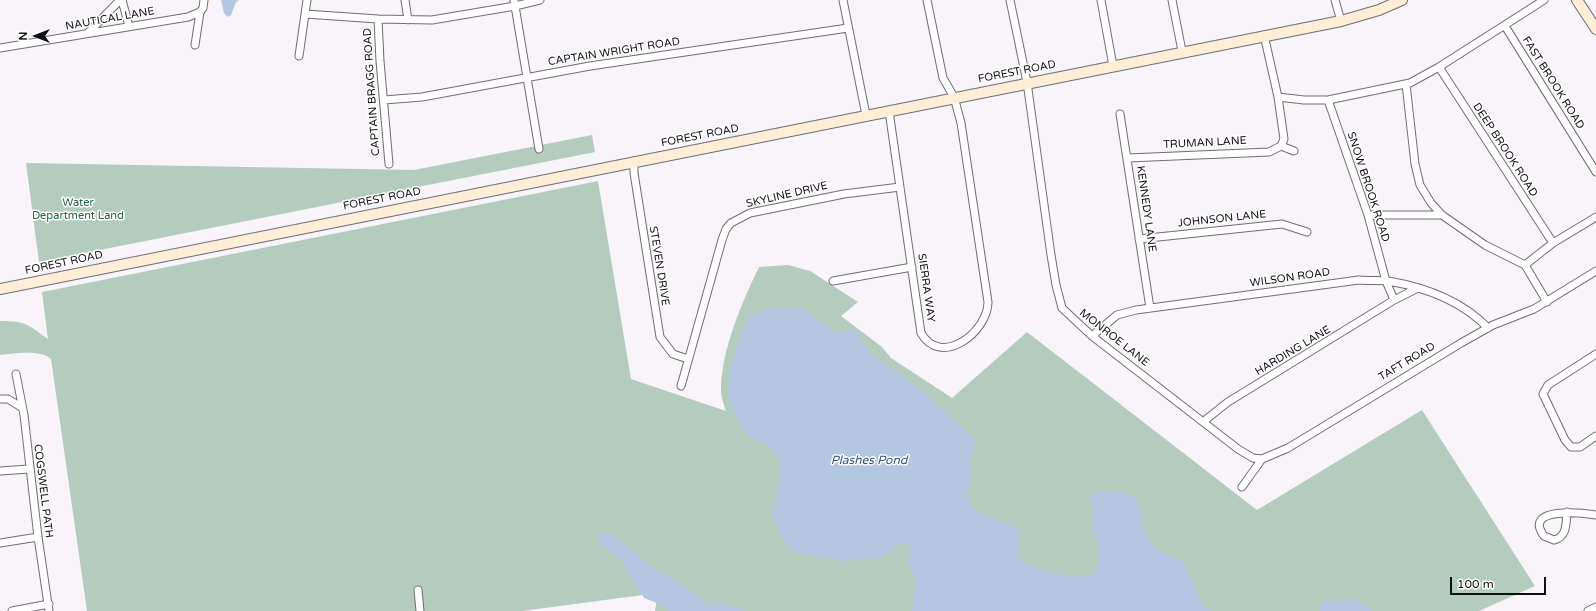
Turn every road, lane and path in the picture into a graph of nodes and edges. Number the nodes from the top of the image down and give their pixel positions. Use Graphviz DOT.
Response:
graph roads {
  1 [pos="121,0"];
  2 [pos="204,0"];
  3 [pos="307,0"];
  4 [pos="405,0"];
  5 [pos="540,0"];
  6 [pos="843,0"];
  7 [pos="927,0"];
  8 [pos="1010,0"];
  9 [pos="1101,0"];
  10 [pos="1172,0"];
  11 [pos="1335,0"];
  12 [pos="1402,0"];
  13 [pos="1544,0"];
  14 [pos="1577,0"];
  15 [pos="514,3"];
  16 [pos="200,12"];
  17 [pos="305,14"];
  18 [pos="378,19"];
  19 [pos="408,20"];
  20 [pos="1340,21"];
  21 [pos="130,26"];
  22 [pos="1505,26"];
  23 [pos="848,28"];
  24 [pos="1596,29"];
  25 [pos="88,33"];
  26 [pos="1264,35"];
  27 [pos="195,44"];
  28 [pos="0,48"];
  29 [pos="1182,51"];
  30 [pos="299,56"];
  31 [pos="1114,66"];
  32 [pos="1439,68"];
  33 [pos="528,76"];
  34 [pos="1027,82"];
  35 [pos="1406,84"];
  36 [pos="954,97"];
  37 [pos="1278,97"];
  38 [pos="384,100"];
  39 [pos="1328,100"];
  40 [pos="889,111"];
  41 [pos="1120,114"];
  42 [pos="866,115"];
  43 [pos="1281,146"];
  44 [pos="540,149"];
  45 [pos="1294,151"];
  46 [pos="1128,158"];
  47 [pos="634,161"];
  48 [pos="389,164"];
  49 [pos="1596,172"];
  50 [pos="900,187"];
  51 [pos="1368,215"];
  52 [pos="1442,215"];
  53 [pos="1596,217"];
  54 [pos="1307,232"];
  55 [pos="1139,239"];
  56 [pos="1553,243"];
  57 [pos="1525,265"];
  58 [pos="912,267"];
  59 [pos="1596,271"];
  60 [pos="833,281"];
  61 [pos="1386,281"];
  62 [pos="0,288"];
  63 [pos="1418,288"];
  64 [pos="1394,300"];
  65 [pos="1547,302"];
  66 [pos="1150,308"];
  67 [pos="1488,328"];
  68 [pos="1092,336"];
  69 [pos="1596,354"];
  70 [pos="688,359"];
  71 [pos="16,374"];
  72 [pos="681,386"];
  73 [pos="0,399"];
  74 [pos="21,407"];
  75 [pos="1204,421"];
  76 [pos="1596,436"];
  77 [pos="1262,459"];
  78 [pos="29,469"];
  79 [pos="0,471"];
  80 [pos="1242,487"];
  81 [pos="1567,512"];
  82 [pos="1596,515"];
  83 [pos="38,537"];
  84 [pos="0,543"];
  85 [pos="418,590"];
  86 [pos="49,607"];
  87 [pos="1596,607"];
  88 [pos="12,611"];
  89 [pos="420,611"];
  90 [pos="1588,611"];
  1 -- 21 [label="street"];
  1 -- 25 [label="street"];
  2 -- 16 [label="street"];
  3 -- 17 [label="street"];
  4 -- 19 [label="street"];
  5 -- 15 [label="street"];
  6 -- 23 [label="street"];
  7 -- 36 [label="street, SIERRA WAY"];
  8 -- 34 [label="street, MONROE LANE"];
  9 -- 31 [label="street"];
  10 -- 29 [label="street"];
  11 -- 20 [label="street"];
  12 -- 20 [label="main road, FOREST ROAD"];
  13 -- 22 [label="street"];
  14 -- 24 [label="main road"];
  15 -- 19 [label="street"];
  15 -- 33 [label="street"];
  16 -- 21 [label="street, NAUTICAL LANE"];
  16 -- 27 [label="street"];
  17 -- 18 [label="street"];
  17 -- 30 [label="street"];
  18 -- 19 [label="street"];
  18 -- 38 [label="street, CAPTAIN BRAGG ROAD"];
  20 -- 26 [label="main road, FOREST ROAD"];
  21 -- 25 [label="street, NAUTICAL LANE"];
  22 -- 32 [label="street"];
  22 -- 49 [label="street, FAST BROOK ROAD"];
  23 -- 33 [label="street, CAPTAIN WRIGHT ROAD"];
  23 -- 42 [label="street"];
  25 -- 28 [label="street, NAUTICAL LANE"];
  26 -- 29 [label="main road, FOREST ROAD"];
  26 -- 37 [label="street"];
  29 -- 31 [label="main road, FOREST ROAD"];
  31 -- 34 [label="main road, FOREST ROAD"];
  32 -- 35 [label="street"];
  32 -- 56 [label="street, DEEP BROOK ROAD"];
  33 -- 38 [label="street, CAPTAIN WRIGHT ROAD"];
  33 -- 44 [label="street"];
  34 -- 36 [label="main road, FOREST ROAD"];
  34 -- 68 [label="street, MONROE LANE"];
  35 -- 39 [label="street"];
  35 -- 52 [label="street"];
  36 -- 40 [label="main road, FOREST ROAD"];
  36 -- 58 [label="street, SIERRA WAY"];
  37 -- 39 [label="street"];
  37 -- 43 [label="street"];
  38 -- 48 [label="street, CAPTAIN BRAGG ROAD"];
  39 -- 51 [label="street, SNOW BROOK ROAD"];
  40 -- 42 [label="main road, FOREST ROAD"];
  40 -- 50 [label="street, SIERRA WAY"];
  41 -- 46 [label="street, KENNEDY LANE"];
  42 -- 47 [label="main road, FOREST ROAD"];
  43 -- 45 [label="street"];
  43 -- 46 [label="street, TRUMAN LANE"];
  46 -- 55 [label="street, KENNEDY LANE"];
  47 -- 62 [label="main road, FOREST ROAD"];
  47 -- 70 [label="street, STEVEN DRIVE"];
  50 -- 58 [label="street, SIERRA WAY"];
  50 -- 70 [label="street, SKYLINE DRIVE"];
  51 -- 52 [label="street"];
  51 -- 61 [label="street, SNOW BROOK ROAD"];
  52 -- 57 [label="street"];
  53 -- 56 [label="street"];
  54 -- 55 [label="street, JOHNSON LANE"];
  55 -- 66 [label="street, KENNEDY LANE"];
  56 -- 57 [label="street"];
  57 -- 65 [label="street"];
  58 -- 60 [label="street"];
  59 -- 65 [label="street, TAFT ROAD"];
  61 -- 63 [label="street, WILSON ROAD"];
  61 -- 64 [label="street"];
  61 -- 66 [label="street, WILSON ROAD"];
  63 -- 64 [label="street, HARDING LANE"];
  63 -- 67 [label="street, WILSON ROAD"];
  64 -- 75 [label="street, HARDING LANE"];
  65 -- 67 [label="street, TAFT ROAD"];
  66 -- 68 [label="street, WILSON ROAD"];
  67 -- 77 [label="street, TAFT ROAD"];
  68 -- 75 [label="street, MONROE LANE"];
  69 -- 76 [label="street"];
  70 -- 72 [label="street, SKYLINE DRIVE"];
  71 -- 74 [label="street, COGSWELL PATH"];
  73 -- 74 [label="street"];
  74 -- 78 [label="street, COGSWELL PATH"];
  75 -- 77 [label="street, MONROE LANE"];
  77 -- 80 [label="street"];
  78 -- 79 [label="street"];
  78 -- 83 [label="street, COGSWELL PATH"];
  81 -- 81 [label="street"];
  81 -- 82 [label="street"];
  83 -- 84 [label="street"];
  83 -- 86 [label="street, COGSWELL PATH"];
  85 -- 89 [label="street"];
  86 -- 88 [label="street"];
  87 -- 90 [label="street"];
}
